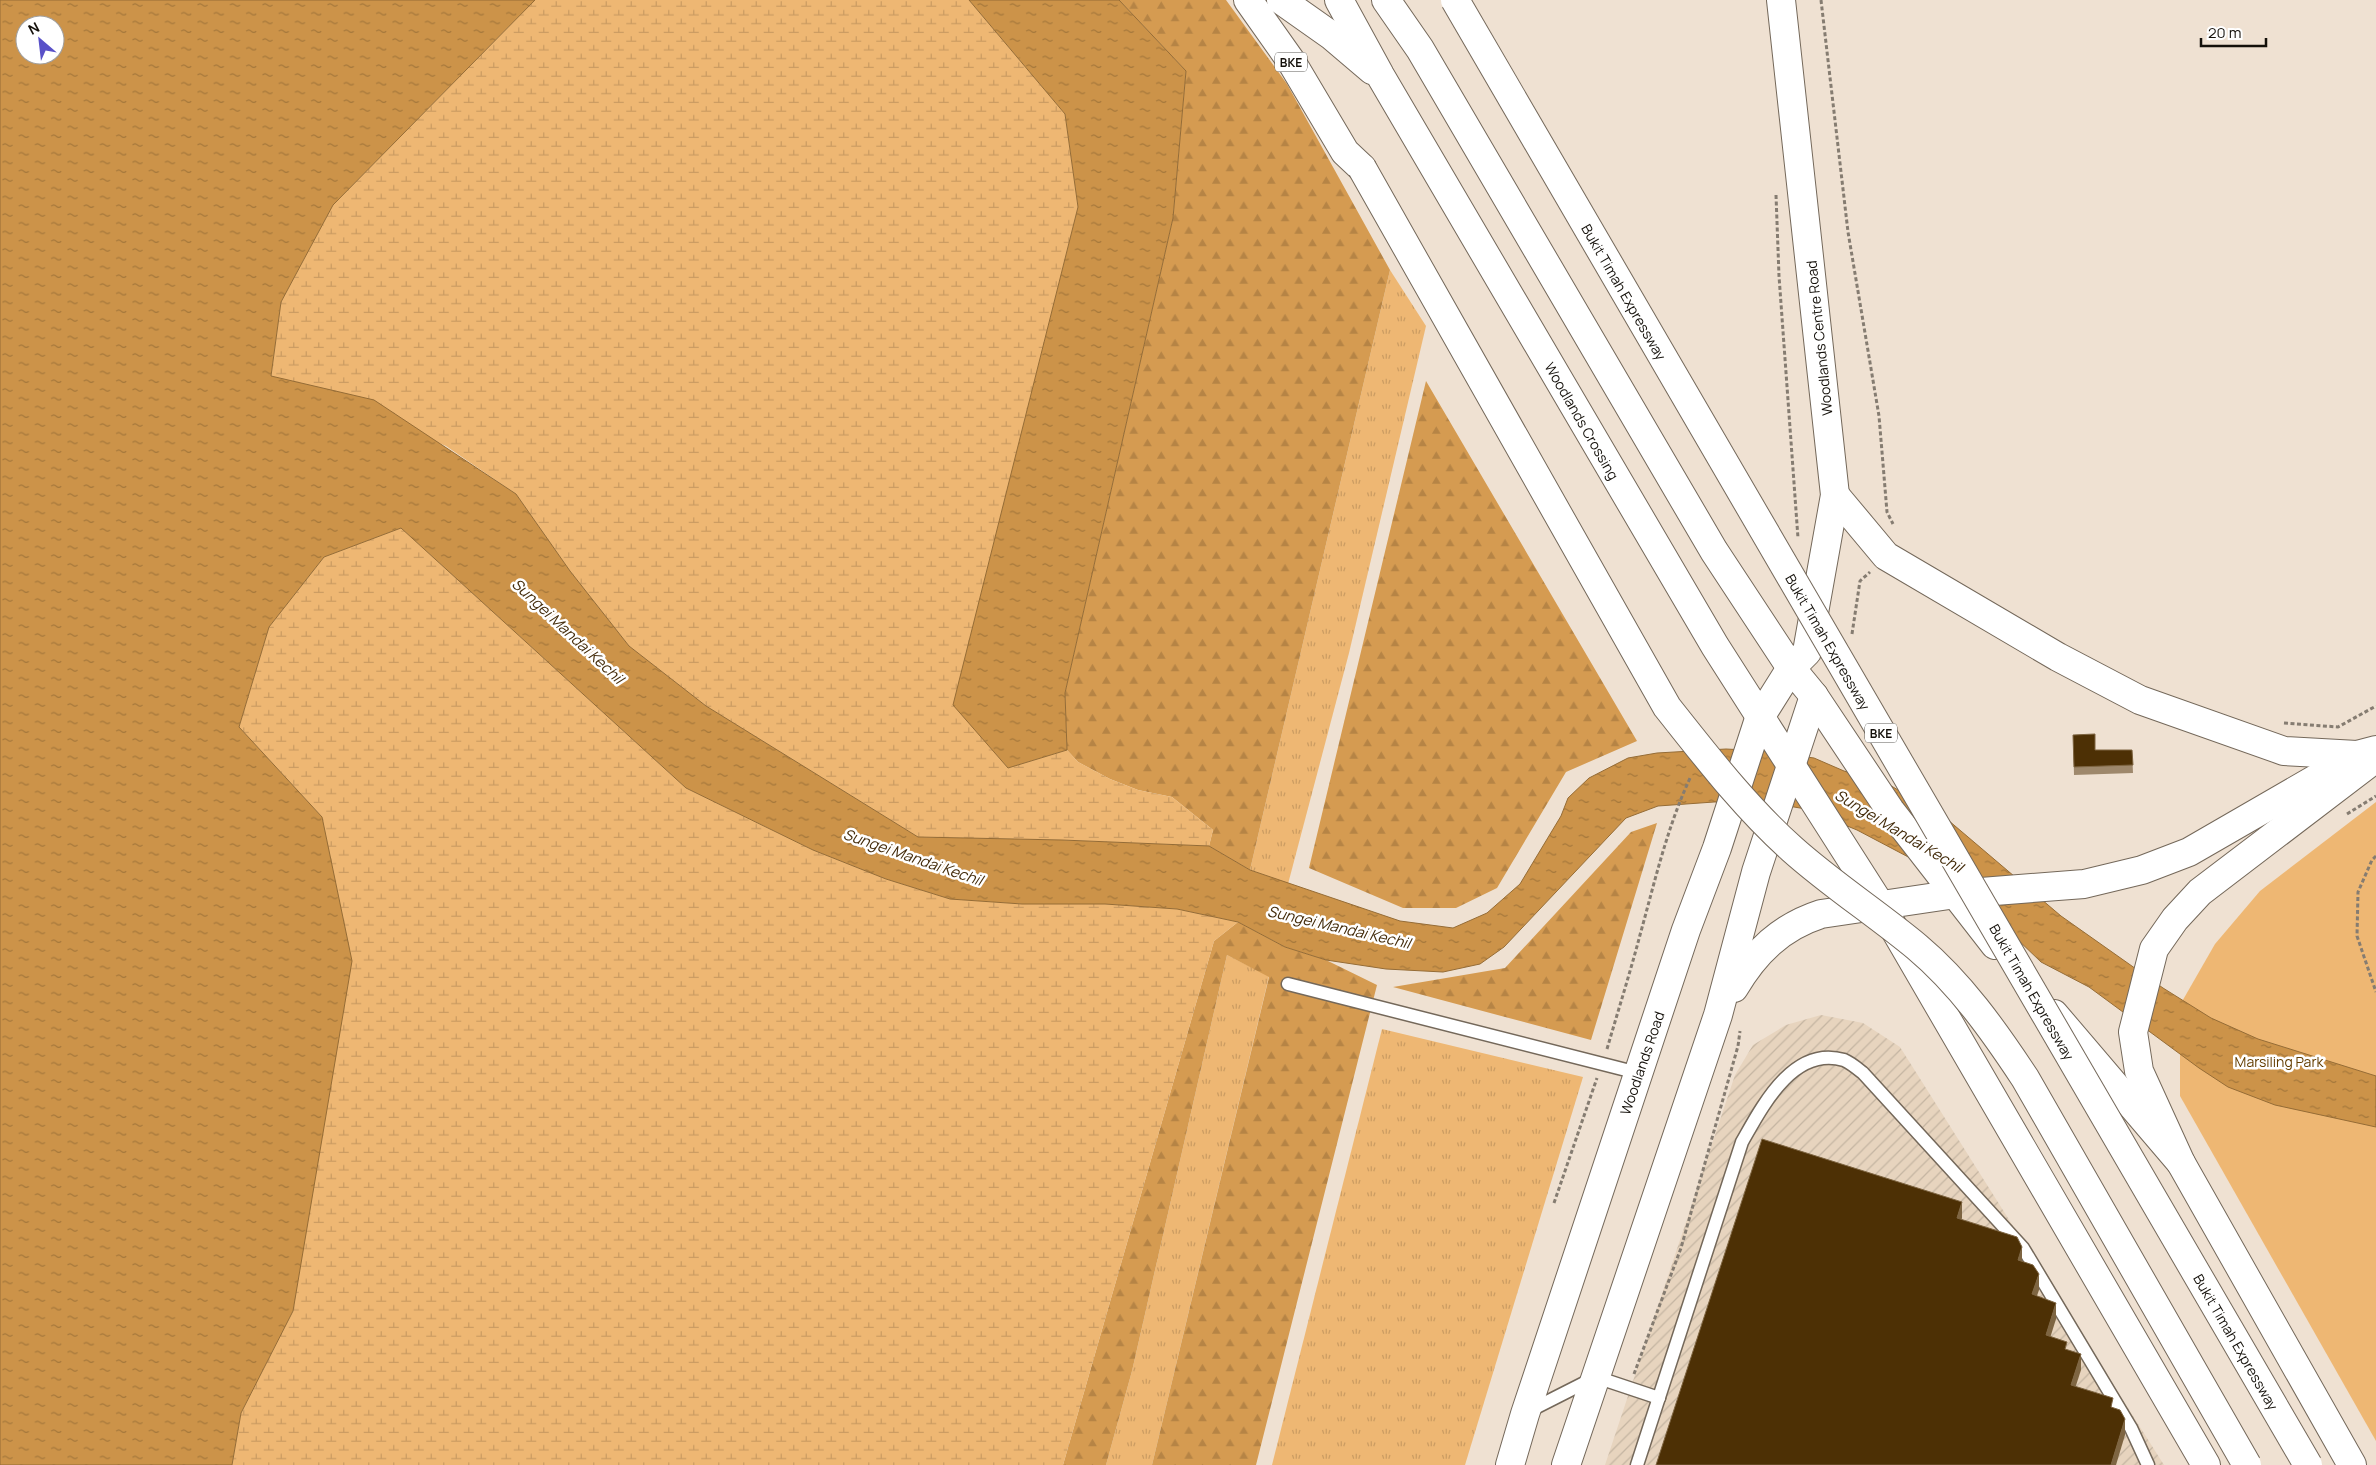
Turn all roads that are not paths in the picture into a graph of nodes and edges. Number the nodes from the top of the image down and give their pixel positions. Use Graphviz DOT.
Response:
graph roads {
  1 [pos="1248,0"];
  2 [pos="1268,0"];
  3 [pos="1281,0"];
  4 [pos="1339,0"];
  5 [pos="1386,0"];
  6 [pos="1398,0"];
  7 [pos="1456,0"];
  8 [pos="1781,0"];
  9 [pos="1420,49"];
  10 [pos="1380,75"];
  11 [pos="1335,123"];
  12 [pos="1835,495"];
  13 [pos="1791,668"];
  14 [pos="1814,696"];
  15 [pos="1759,718"];
  16 [pos="2370,754"];
  17 [pos="1790,765"];
  18 [pos="1963,904"];
  19 [pos="1881,906"];
  20 [pos="1288,984"];
  21 [pos="1729,1021"];
  22 [pos="1638,1073"];
  23 [pos="2181,1163"];
  24 [pos="1596,1377"];
  25 [pos="1660,1398"];
  26 [pos="1525,1414"];
  27 [pos="1510,1465"];
  28 [pos="1566,1465"];
  29 [pos="1637,1465"];
  30 [pos="2148,1465"];
  31 [pos="2206,1465"];
  32 [pos="2247,1465"];
  33 [pos="2308,1465"];
  34 [pos="2352,1465"];
  1 -- 11 [label="main road, BKE"];
  2 -- 11 [label="main road, BKE"];
  3 -- 10 [label="main road, Woodlands Crossing"];
  4 -- 10 [label="main road, Woodlands Crossing"];
  5 -- 9 [label="main road"];
  6 -- 9 [label="main road"];
  7 -- 33 [label="main road, Bukit Timah Expressway / BKE, bridge"];
  8 -- 12 [label="main road, Woodlands Centre Road"];
  9 -- 13 [label="main road"];
  10 -- 15 [label="main road, Woodlands Crossing"];
  11 -- 32 [label="main road, BKE, bridge"];
  12 -- 13 [label="main road, Woodlands Centre Road"];
  12 -- 16 [label="main road"];
  13 -- 14 [label="main road"];
  13 -- 15 [label="main road, Woodlands Road"];
  14 -- 17 [label="main road"];
  14 -- 18 [label="main road"];
  15 -- 17 [label="main road, Woodlands Crossing"];
  15 -- 22 [label="main road, Woodlands Road"];
  16 -- 18 [label="main road"];
  16 -- 23 [label="main road"];
  17 -- 19 [label="main road, Woodlands Crossing"];
  17 -- 21 [label="main road"];
  18 -- 19 [label="main road"];
  18 -- 23 [label="main road"];
  19 -- 21 [label="main road"];
  19 -- 31 [label="main road, Woodlands Crossing"];
  20 -- 22 [label="lane"];
  21 -- 24 [label="main road"];
  22 -- 26 [label="main road, Woodlands Road"];
  23 -- 34 [label="main road"];
  24 -- 25 [label="lane"];
  24 -- 26 [label="lane"];
  24 -- 28 [label="main road"];
  25 -- 29 [label="lane"];
  25 -- 30 [label="lane"];
  26 -- 27 [label="main road, Woodlands Road"];
}
